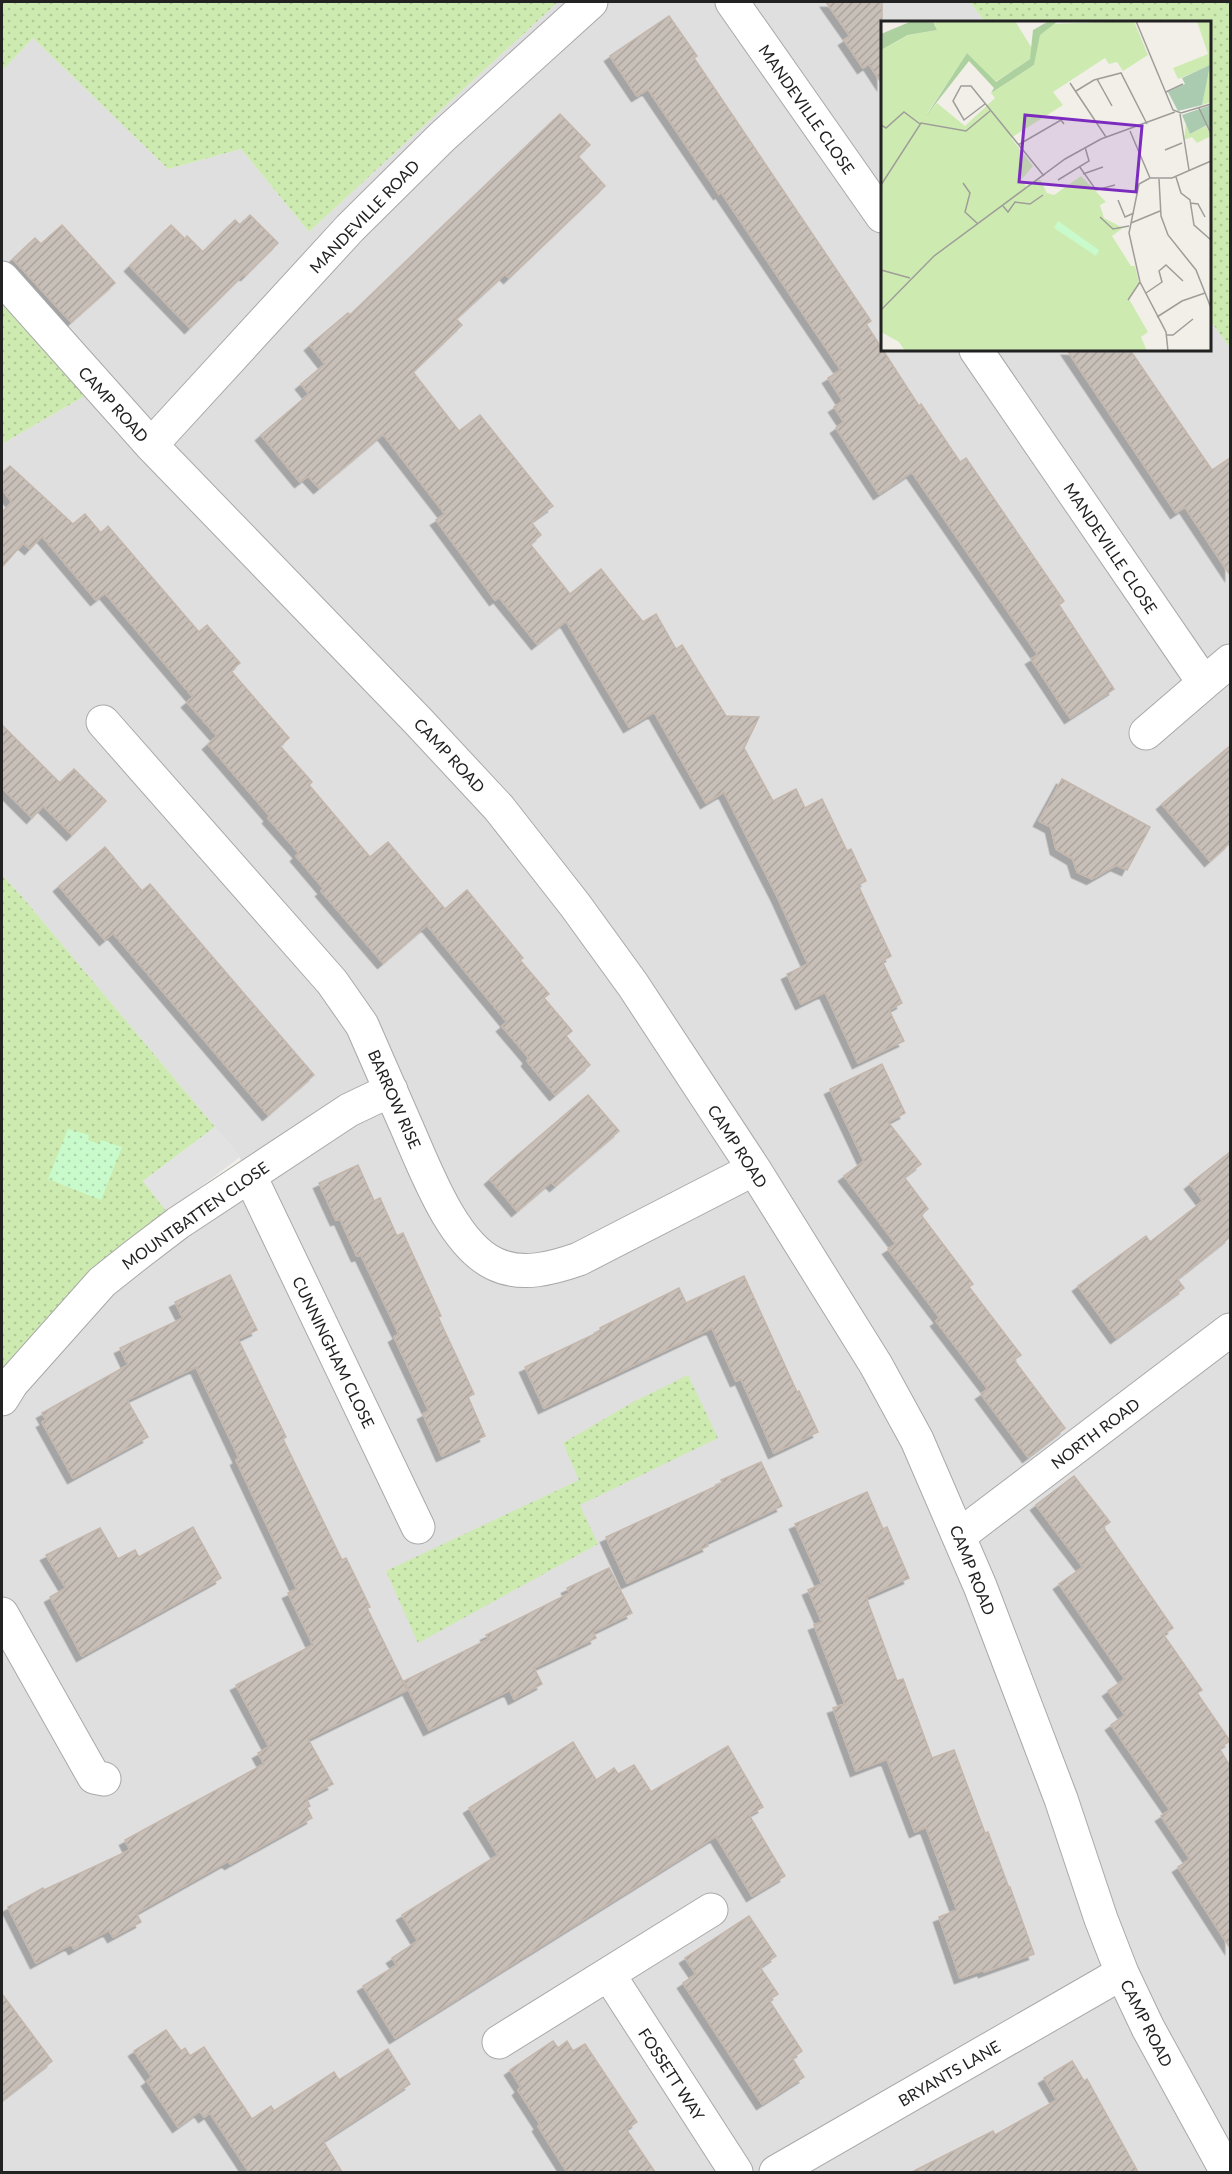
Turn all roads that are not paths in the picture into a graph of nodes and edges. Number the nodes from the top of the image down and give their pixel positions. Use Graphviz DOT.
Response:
graph roads {
  1 [pos="591,2"];
  2 [pos="732,2"];
  3 [pos="881,215"];
  4 [pos="2,278"];
  5 [pos="977,351"];
  6 [pos="151,445"];
  7 [pos="1230,661"];
  8 [pos="1204,683"];
  9 [pos="103,722"];
  10 [pos="1146,733"];
  11 [pos="391,1090"];
  12 [pos="754,1169"];
  13 [pos="250,1176"];
  14 [pos="1230,1330"];
  15 [pos="2,1399"];
  16 [pos="418,1527"];
  17 [pos="960,1535"];
  18 [pos="2,1614"];
  19 [pos="104,1779"];
  20 [pos="711,1910"];
  21 [pos="1122,1972"];
  22 [pos="609,1975"];
  23 [pos="499,2042"];
  24 [pos="736,2172"];
  25 [pos="776,2172"];
  26 [pos="1227,2172"];
  1 -- 6 [label="street, MANDEVILLE ROAD"];
  2 -- 3 [label="street, MANDEVILLE CLOSE"];
  4 -- 6 [label="street, CAMP ROAD"];
  5 -- 8 [label="street, MANDEVILLE CLOSE"];
  6 -- 12 [label="street, CAMP ROAD"];
  7 -- 8 [label="street"];
  8 -- 10 [label="street"];
  9 -- 11 [label="street, BARROW RISE"];
  11 -- 12 [label="street, BARROW RISE"];
  11 -- 13 [label="street, MOUNTBATTEN CLOSE"];
  12 -- 17 [label="street, CAMP ROAD"];
  13 -- 15 [label="street, MOUNTBATTEN CLOSE"];
  13 -- 16 [label="street, CUNNINGHAM CLOSE"];
  14 -- 17 [label="street, NORTH ROAD"];
  17 -- 21 [label="street, CAMP ROAD"];
  18 -- 19 [label="street"];
  20 -- 22 [label="street"];
  21 -- 25 [label="street, BRYANTS LANE"];
  21 -- 26 [label="street, CAMP ROAD"];
  22 -- 23 [label="street"];
  22 -- 24 [label="street, FOSSETT WAY"];
}
